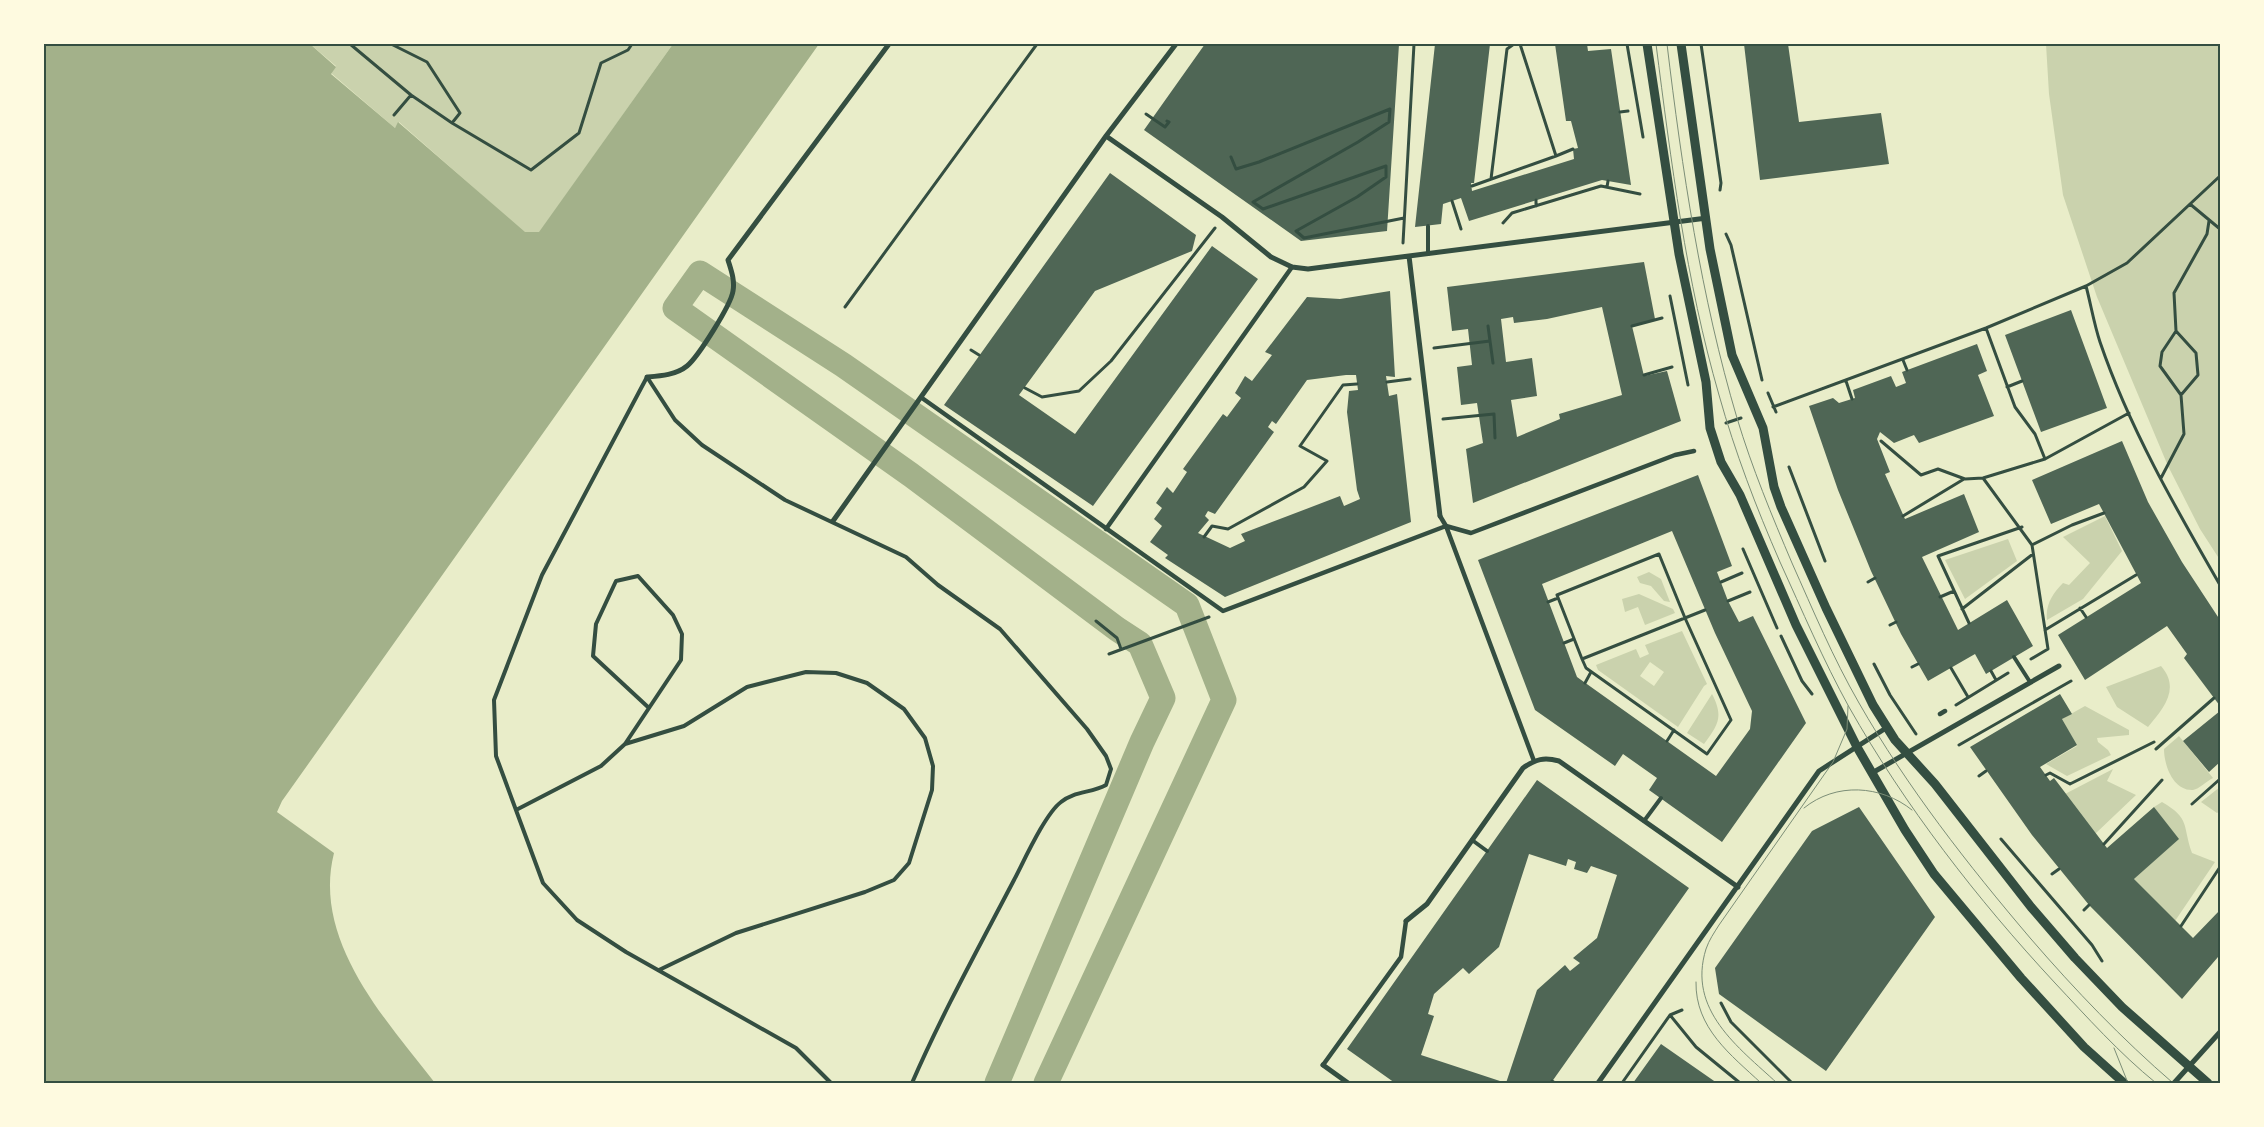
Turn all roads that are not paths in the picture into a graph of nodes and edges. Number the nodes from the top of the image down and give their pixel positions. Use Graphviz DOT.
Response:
graph roads {
  1 [pos="889,44"];
  2 [pos="1176,44"];
  3 [pos="1647,44"];
  4 [pos="1682,44"];
  5 [pos="1106,136"];
  6 [pos="1707,218"];
  7 [pos="1674,223"];
  8 [pos="1428,226"];
  9 [pos="1428,254"];
  10 [pos="1409,256"];
  11 [pos="1292,266"];
  12 [pos="647,377"];
  13 [pos="920,400"];
  14 [pos="1694,451"];
  15 [pos="1440,516"];
  16 [pos="833,521"];
  17 [pos="1446,526"];
  18 [pos="1106,529"];
  19 [pos="2014,658"];
  20 [pos="2059,666"];
  21 [pos="2030,682"];
  22 [pos="648,708"];
  23 [pos="1886,728"];
  24 [pos="625,744"];
  25 [pos="1857,747"];
  26 [pos="1906,754"];
  27 [pos="1534,760"];
  28 [pos="1872,773"];
  29 [pos="1661,798"];
  30 [pos="516,810"];
  31 [pos="1644,821"];
  32 [pos="1472,840"];
  33 [pos="1487,851"];
  34 [pos="1738,887"];
  35 [pos="1406,921"];
  36 [pos="659,970"];
  37 [pos="2220,1032"];
  38 [pos="1323,1065"];
  39 [pos="2189,1067"];
  40 [pos="831,1083"];
  41 [pos="912,1083"];
  42 [pos="1348,1083"];
  43 [pos="1598,1083"];
  44 [pos="2124,1083"];
  45 [pos="2174,1083"];
  46 [pos="2208,1083"];
  1 -- 12 [label="street"];
  2 -- 5 [label="street"];
  3 -- 7 [label="street"];
  4 -- 6 [label="street"];
  5 -- 11 [label="street"];
  5 -- 13 [label="street"];
  6 -- 7 [label="street"];
  6 -- 23 [label="street"];
  7 -- 9 [label="street"];
  7 -- 25 [label="street"];
  8 -- 9 [label="lane"];
  9 -- 10 [label="street"];
  10 -- 11 [label="street"];
  10 -- 15 [label="street"];
  11 -- 18 [label="street"];
  12 -- 16 [label="lane"];
  12 -- 30 [label="lane"];
  13 -- 16 [label="street"];
  13 -- 18 [label="street"];
  14 -- 17 [label="street"];
  15 -- 17 [label="street"];
  16 -- 41 [label="lane"];
  17 -- 18 [label="street"];
  17 -- 27 [label="street"];
  19 -- 21 [label="lane"];
  20 -- 21 [label="street"];
  21 -- 26 [label="street"];
  22 -- 22 [label="lane"];
  22 -- 24 [label="lane"];
  23 -- 25 [label="street"];
  23 -- 26 [label="street"];
  24 -- 30 [label="lane"];
  24 -- 36 [label="lane"];
  25 -- 28 [label="street"];
  25 -- 34 [label="street"];
  26 -- 28 [label="street"];
  26 -- 39 [label="street"];
  27 -- 31 [label="street"];
  27 -- 32 [label="street"];
  28 -- 44 [label="street"];
  29 -- 31 [label="lane"];
  30 -- 36 [label="lane"];
  31 -- 34 [label="street"];
  32 -- 33 [label="lane"];
  32 -- 35 [label="street"];
  34 -- 43 [label="street"];
  35 -- 38 [label="street"];
  36 -- 40 [label="lane"];
  37 -- 39 [label="street"];
  38 -- 42 [label="street"];
  39 -- 45 [label="street"];
  39 -- 46 [label="street"];
}
